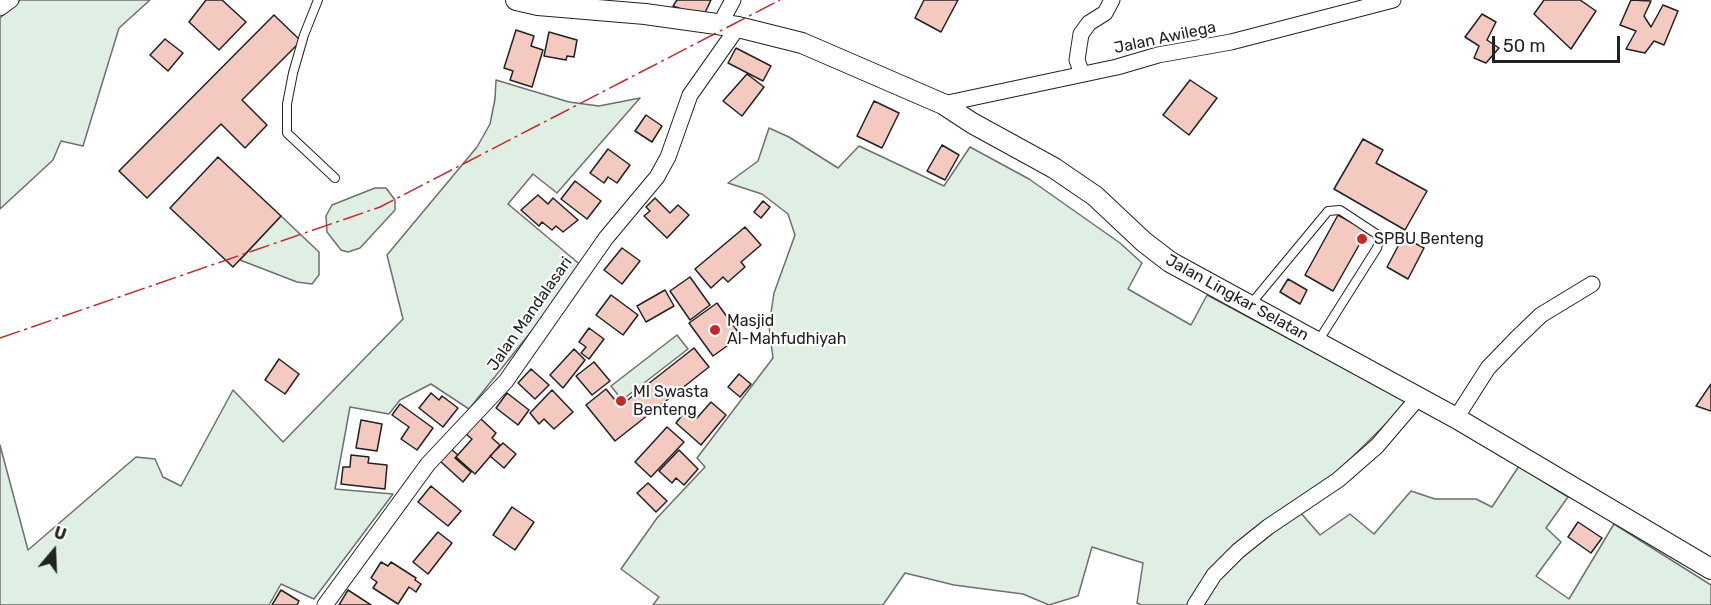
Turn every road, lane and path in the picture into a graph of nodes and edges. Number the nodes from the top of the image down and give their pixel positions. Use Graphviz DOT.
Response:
graph roads {
  1 [pos="11,0"];
  2 [pos="318,0"];
  3 [pos="516,0"];
  4 [pos="733,0"];
  5 [pos="1112,0"];
  6 [pos="1393,0"];
  7 [pos="0,8"];
  8 [pos="729,26"];
  9 [pos="1082,74"];
  10 [pos="943,104"];
  11 [pos="335,178"];
  12 [pos="1593,284"];
  13 [pos="1249,306"];
  14 [pos="1317,343"];
  15 [pos="1418,398"];
  16 [pos="1456,418"];
  17 [pos="1711,569"];
  18 [pos="325,605"];
  19 [pos="1195,605"];
  1 -- 7 [label="street"];
  2 -- 11 [label="lane"];
  3 -- 8 [label="street, Jalan Lingkar Selatan"];
  4 -- 8 [label="street, Jalan Mandalasari"];
  5 -- 9 [label="street"];
  6 -- 9 [label="street, Jalan Awilega"];
  8 -- 10 [label="street, Jalan Lingkar Selatan"];
  8 -- 18 [label="street, Jalan Mandalasari"];
  9 -- 10 [label="street, Jalan Awilega"];
  10 -- 13 [label="street, Jalan Lingkar Selatan"];
  12 -- 16 [label="street"];
  13 -- 14 [label="street, Jalan Lingkar Selatan"];
  13 -- 14 [label="lane"];
  14 -- 15 [label="street, Jalan Lingkar Selatan"];
  15 -- 16 [label="street, Jalan Lingkar Selatan"];
  15 -- 19 [label="street"];
  16 -- 17 [label="street, Jalan Lingkar Selatan"];
}
